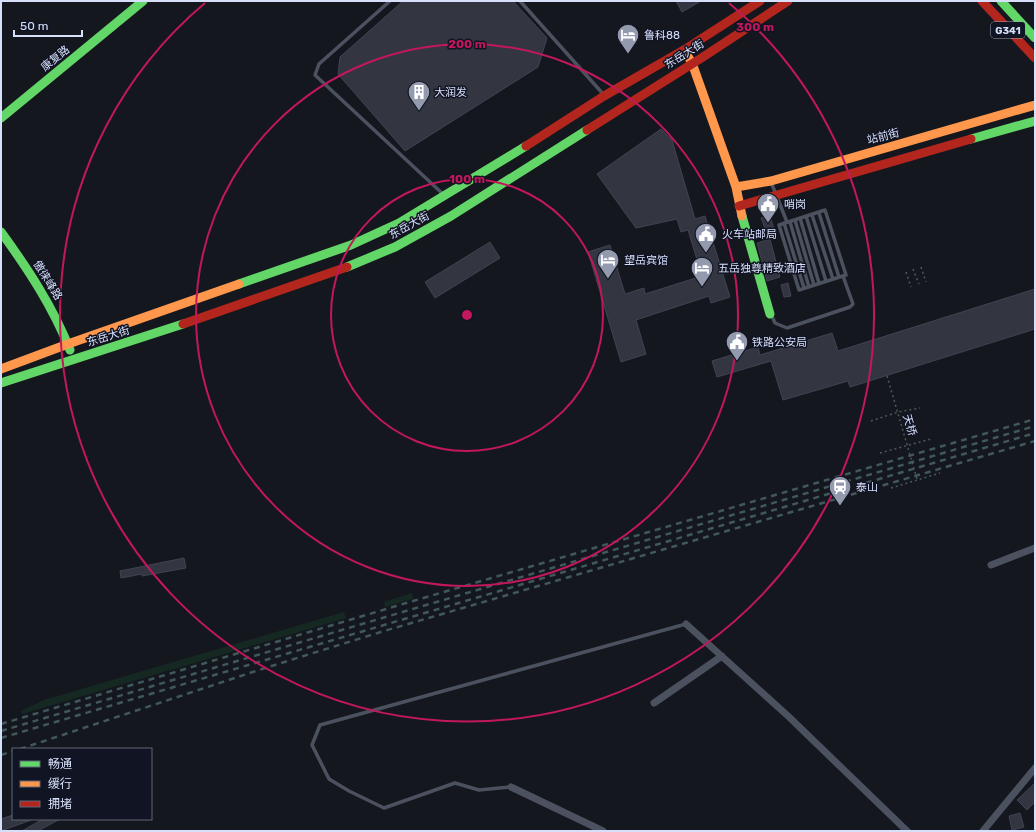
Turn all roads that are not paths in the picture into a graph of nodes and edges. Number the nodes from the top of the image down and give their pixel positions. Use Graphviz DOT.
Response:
graph roads {
  1 [pos="143,1"];
  2 [pos="390,1"];
  3 [pos="520,1"];
  4 [pos="760,1"];
  5 [pos="788,1"];
  6 [pos="982,1"];
  7 [pos="1001,1"];
  8 [pos="1035,38"];
  9 [pos="684,50"];
  10 [pos="1035,58"];
  11 [pos="692,63"];
  12 [pos="1035,95"];
  13 [pos="604,96"];
  14 [pos="1035,105"];
  15 [pos="1017,111"];
  16 [pos="1,118"];
  17 [pos="1035,121"];
  18 [pos="771,180"];
  19 [pos="736,187"];
  20 [pos="445,196"];
  21 [pos="776,196"];
  22 [pos="739,206"];
  23 [pos="819,213"];
  24 [pos="812,215"];
  25 [pos="806,216"];
  26 [pos="800,218"];
  27 [pos="795,220"];
  28 [pos="787,222"];
  29 [pos="1,232"];
  30 [pos="841,277"];
  31 [pos="833,279"];
  32 [pos="826,282"];
  33 [pos="819,283"];
  34 [pos="814,285"];
  35 [pos="809,287"];
  36 [pos="770,314"];
  37 [pos="68,344"];
  38 [pos="73,359"];
  39 [pos="1,369"];
  40 [pos="1,383"];
  41 [pos="1035,548"];
  42 [pos="991,565"];
  43 [pos="686,624"];
  44 [pos="722,656"];
  45 [pos="654,703"];
  46 [pos="1035,768"];
  47 [pos="511,787"];
  48 [pos="603,831"];
  49 [pos="907,831"];
  50 [pos="983,831"];
  1 -- 16 [label="main road, 康复路"];
  2 -- 20 [label="lane"];
  3 -- 13 [label="lane"];
  4 -- 9 [label="main road, 东岳大街"];
  5 -- 11 [label="main road, 东岳大街"];
  6 -- 10 [label="main road, G341"];
  7 -- 8 [label="main road, G341"];
  9 -- 11 [label="main road"];
  9 -- 13 [label="main road, 东岳大街"];
  11 -- 19 [label="main road"];
  11 -- 38 [label="main road, 东岳大街"];
  12 -- 15 [label="main road"];
  13 -- 20 [label="main road, 东岳大街"];
  14 -- 15 [label="main road, 站前街"];
  15 -- 18 [label="main road, 站前街"];
  17 -- 21 [label="main road"];
  18 -- 19 [label="main road, 站前街"];
  18 -- 21 [label="lane"];
  19 -- 22 [label="main road"];
  20 -- 37 [label="main road, 东岳大街"];
  21 -- 22 [label="main road"];
  21 -- 28 [label="lane"];
  22 -- 36 [label="main road"];
  23 -- 24 [label="lane"];
  23 -- 30 [label="lane"];
  23 -- 30 [label="lane"];
  24 -- 25 [label="lane"];
  24 -- 31 [label="lane"];
  25 -- 26 [label="lane"];
  25 -- 32 [label="lane"];
  26 -- 27 [label="lane"];
  26 -- 33 [label="lane"];
  27 -- 28 [label="lane"];
  27 -- 34 [label="lane"];
  28 -- 35 [label="lane"];
  28 -- 35 [label="lane"];
  29 -- 37 [label="main road, 傲徕峰路"];
  30 -- 31 [label="lane"];
  30 -- 36 [label="lane"];
  31 -- 32 [label="lane"];
  32 -- 33 [label="lane"];
  33 -- 34 [label="lane"];
  34 -- 35 [label="lane"];
  37 -- 38 [label="main road, 傲徕峰路"];
  37 -- 39 [label="main road, 东岳大街"];
  38 -- 40 [label="main road, 东岳大街"];
  41 -- 42 [label="street"];
  43 -- 44 [label="street"];
  43 -- 47 [label="lane"];
  44 -- 45 [label="street"];
  44 -- 49 [label="street"];
  46 -- 50 [label="street"];
  47 -- 48 [label="street"];
}
